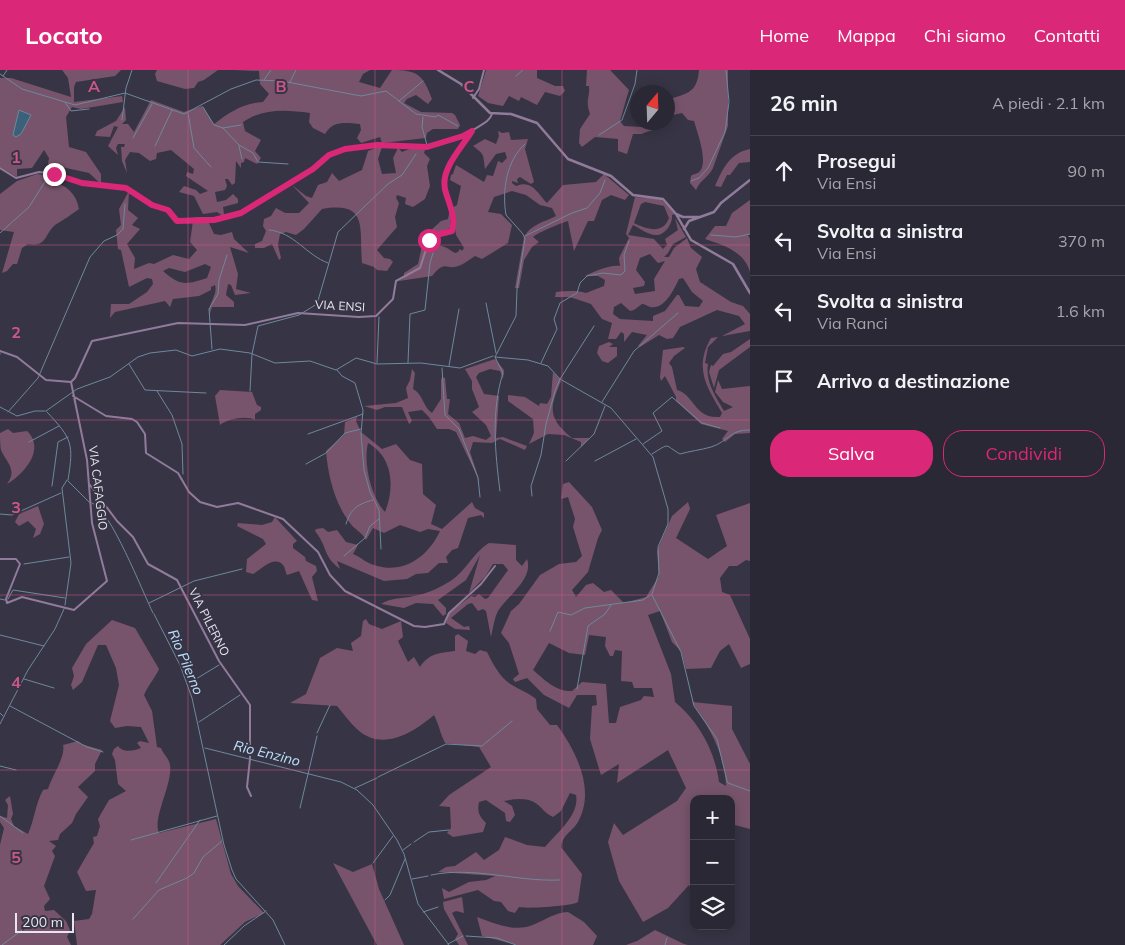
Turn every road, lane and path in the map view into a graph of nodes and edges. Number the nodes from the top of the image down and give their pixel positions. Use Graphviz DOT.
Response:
graph roads {
  1 [pos="438,70"];
  2 [pos="484,70"];
  3 [pos="473,98"];
  4 [pos="492,114"];
  5 [pos="472,131"];
  6 [pos="0,168"];
  7 [pos="750,180"];
  8 [pos="676,214"];
  9 [pos="700,217"];
  10 [pos="684,230"];
  11 [pos="750,292"];
  12 [pos="0,351"];
  13 [pos="71,382"];
  14 [pos="73,395"];
  15 [pos="90,485"];
  16 [pos="0,559"];
  17 [pos="495,566"];
  18 [pos="251,796"];
  1 -- 3 [label="street"];
  2 -- 3 [label="street"];
  3 -- 4 [label="street"];
  4 -- 5 [label="street, VIA ENSI"];
  4 -- 8 [label="street"];
  5 -- 6 [label="street"];
  5 -- 13 [label="street, VIA ENSI"];
  7 -- 9 [label="street"];
  8 -- 9 [label="street"];
  8 -- 10 [label="street"];
  9 -- 10 [label="street"];
  10 -- 11 [label="street"];
  12 -- 13 [label="street"];
  13 -- 14 [label="street, VIA CAFAGGIO"];
  14 -- 15 [label="street, VIA CAFAGGIO"];
  14 -- 17 [label="street"];
  15 -- 16 [label="street, VIA CAFAGGIO"];
  15 -- 18 [label="street, VIA PILERNO"];
}
